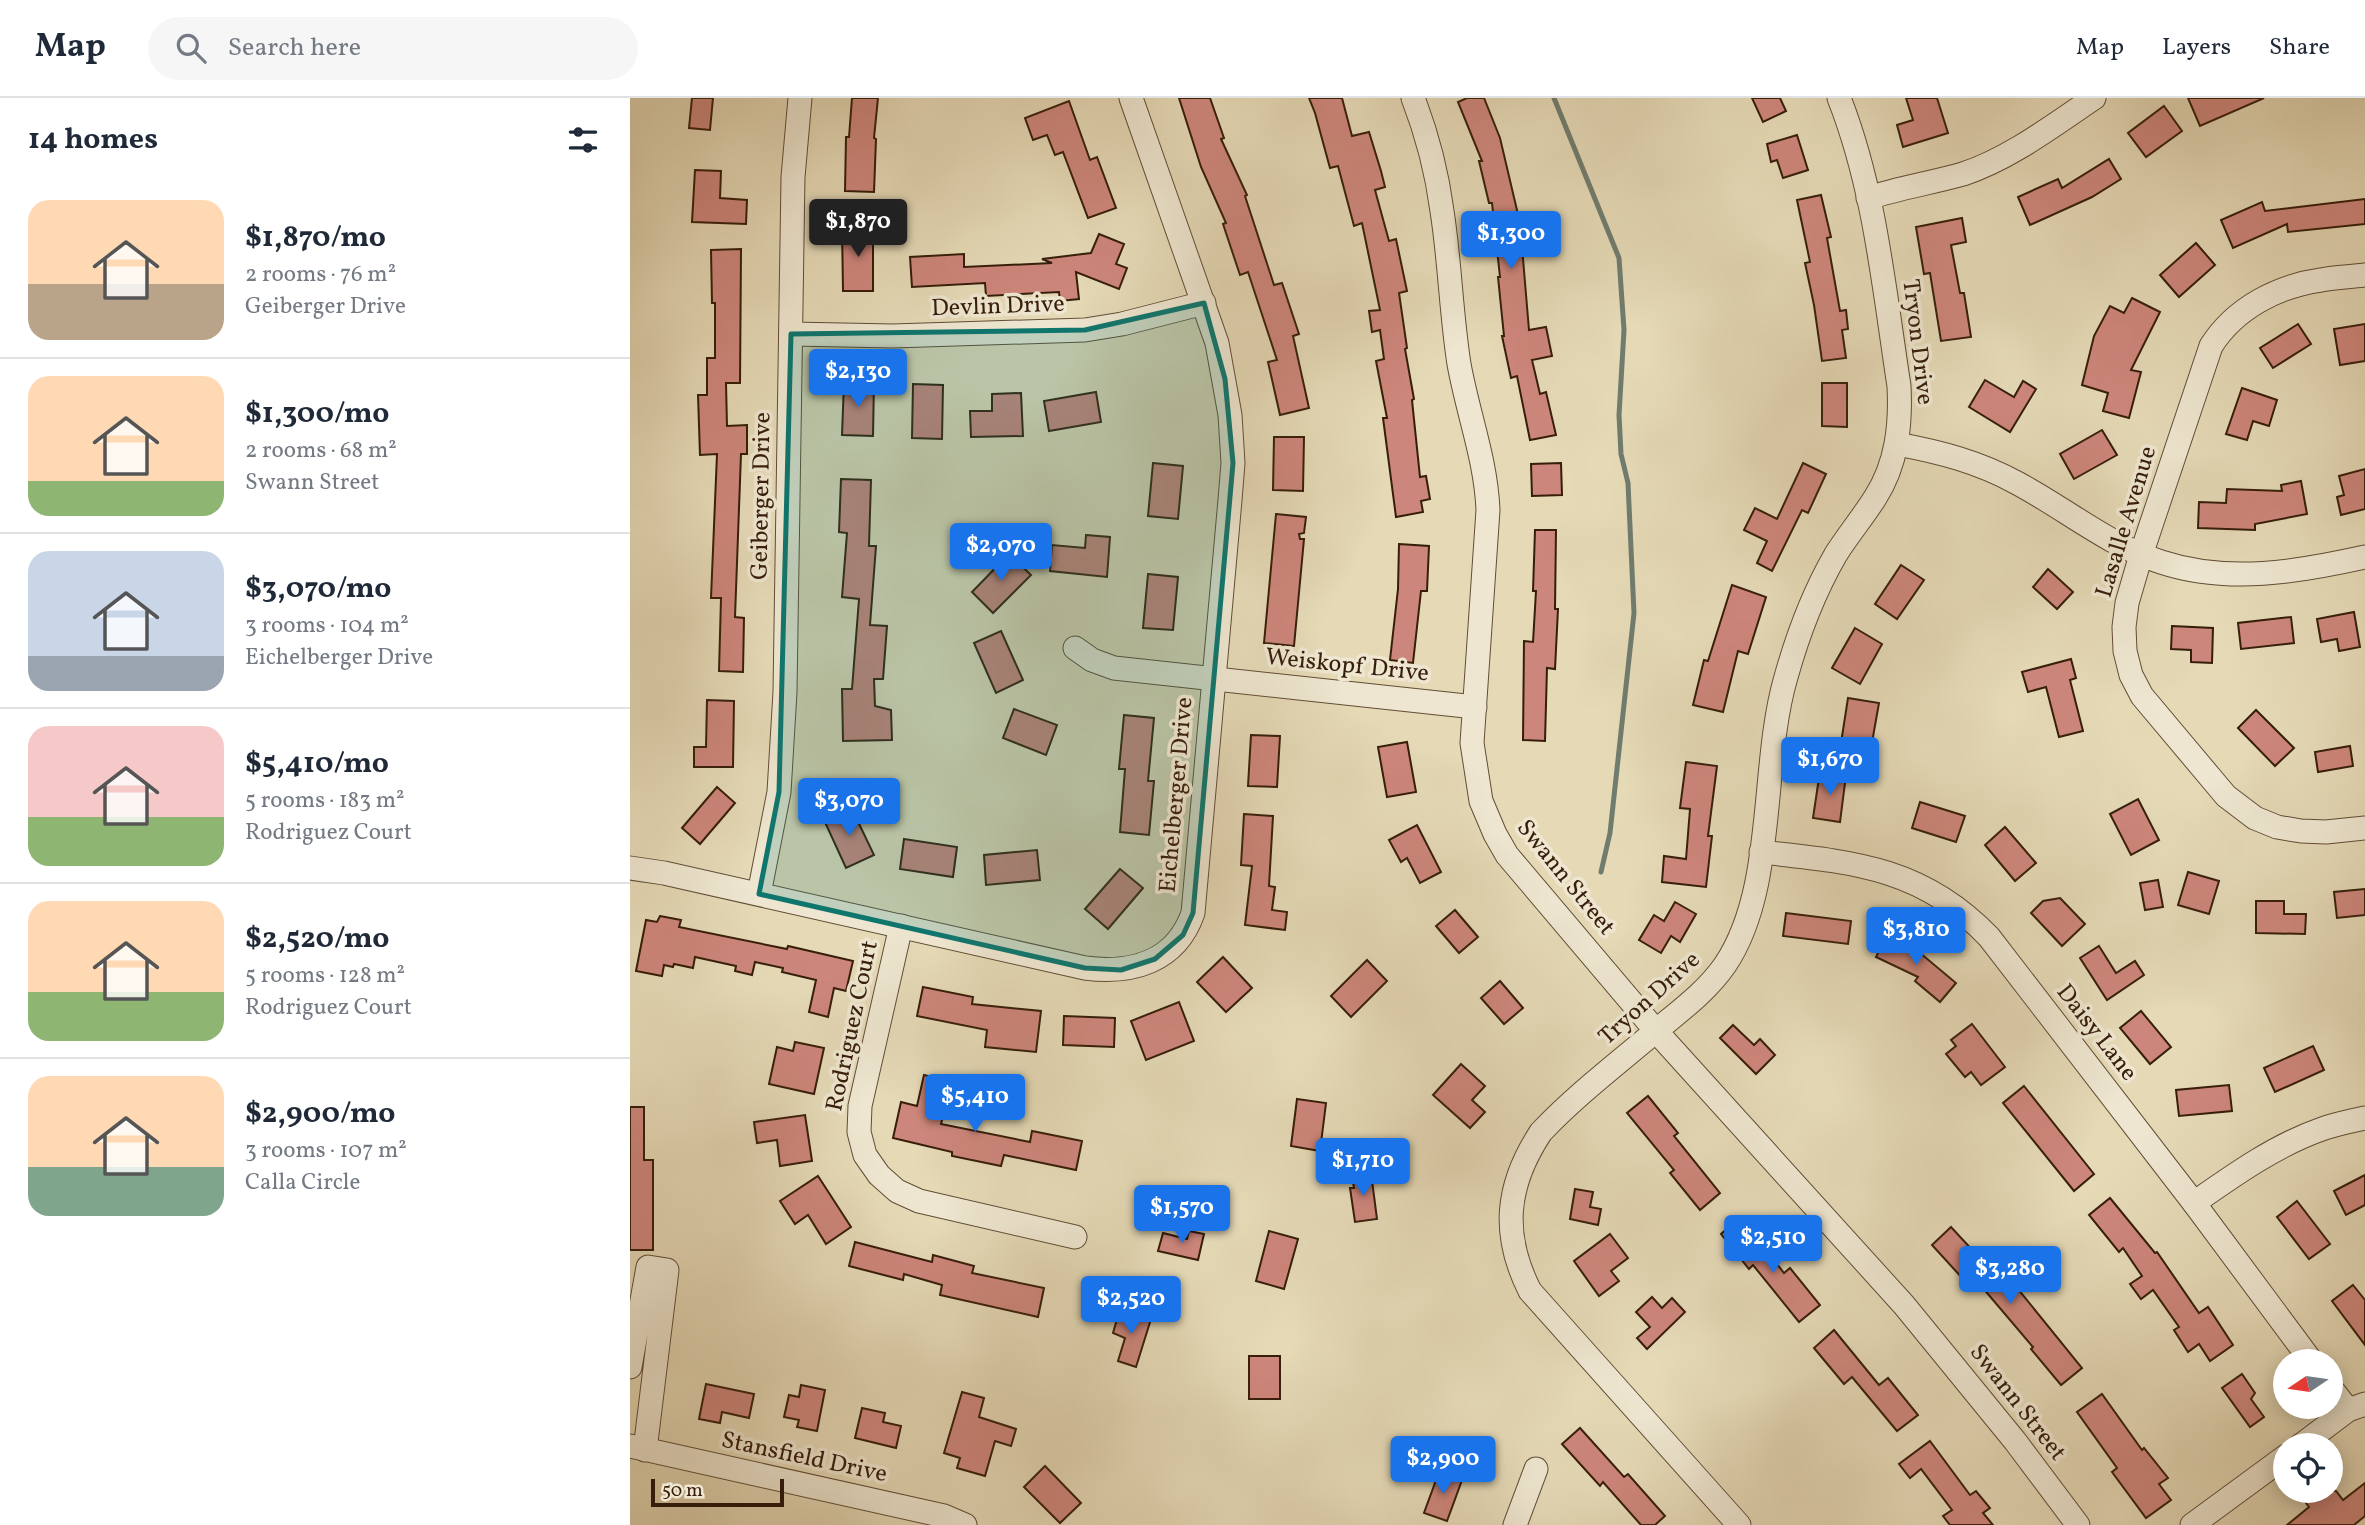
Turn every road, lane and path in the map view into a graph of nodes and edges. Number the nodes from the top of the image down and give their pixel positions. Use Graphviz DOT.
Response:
graph roads {
  1 [pos="800,98"];
  2 [pos="1131,98"];
  3 [pos="1413,98"];
  4 [pos="1839,98"];
  5 [pos="2094,98"];
  6 [pos="1868,198"];
  7 [pos="2365,275"];
  8 [pos="1204,303"];
  9 [pos="791,334"];
  10 [pos="1897,443"];
  11 [pos="2141,555"];
  12 [pos="2365,557"];
  13 [pos="1075,648"];
  14 [pos="1213,678"];
  15 [pos="1475,706"];
  16 [pos="2365,828"];
  17 [pos="1761,852"];
  18 [pos="630,868"];
  19 [pos="760,894"];
  20 [pos="901,926"];
  21 [pos="1656,1031"];
  22 [pos="2365,1118"];
  23 [pos="2194,1203"];
  24 [pos="1075,1237"];
  25 [pos="2302,1349"];
  26 [pos="630,1367"];
  27 [pos="2356,1407"];
  28 [pos="2319,1433"];
  29 [pos="637,1448"];
  30 [pos="2273,1466"];
  31 [pos="1536,1469"];
  32 [pos="965,1525"];
  33 [pos="1515,1525"];
  34 [pos="1739,1525"];
  35 [pos="2078,1525"];
  36 [pos="2192,1525"];
  1 -- 9 [label="street, Geiberger Drive"];
  2 -- 8 [label="street, Eichelberger Drive"];
  3 -- 15 [label="street, Swann Street"];
  4 -- 6 [label="street, Tryon Drive"];
  5 -- 6 [label="street"];
  6 -- 10 [label="street, Tryon Drive"];
  7 -- 11 [label="street, Lasalle Avenue"];
  8 -- 9 [label="street, Devlin Drive"];
  8 -- 14 [label="street, Eichelberger Drive"];
  9 -- 19 [label="street, Geiberger Drive"];
  10 -- 11 [label="street"];
  10 -- 17 [label="street, Tryon Drive"];
  11 -- 12 [label="street"];
  11 -- 16 [label="street, Lasalle Avenue"];
  13 -- 14 [label="street, Weiskopf Drive"];
  14 -- 15 [label="street, Weiskopf Drive"];
  14 -- 20 [label="street, Eichelberger Drive"];
  15 -- 21 [label="street, Swann Street"];
  17 -- 21 [label="street, Tryon Drive"];
  17 -- 23 [label="street, Daisy Lane"];
  18 -- 19 [label="street, Eichelberger Drive"];
  19 -- 20 [label="street, Eichelberger Drive"];
  20 -- 24 [label="street, Rodriguez Court"];
  21 -- 34 [label="street, Tryon Drive"];
  21 -- 35 [label="street, Swann Street"];
  22 -- 23 [label="street"];
  23 -- 25 [label="street, Daisy Lane"];
  26 -- 29 [label="street"];
  27 -- 28 [label="street"];
  29 -- 32 [label="street, Stansfield Drive"];
  30 -- 36 [label="street"];
  31 -- 33 [label="street"];
}
